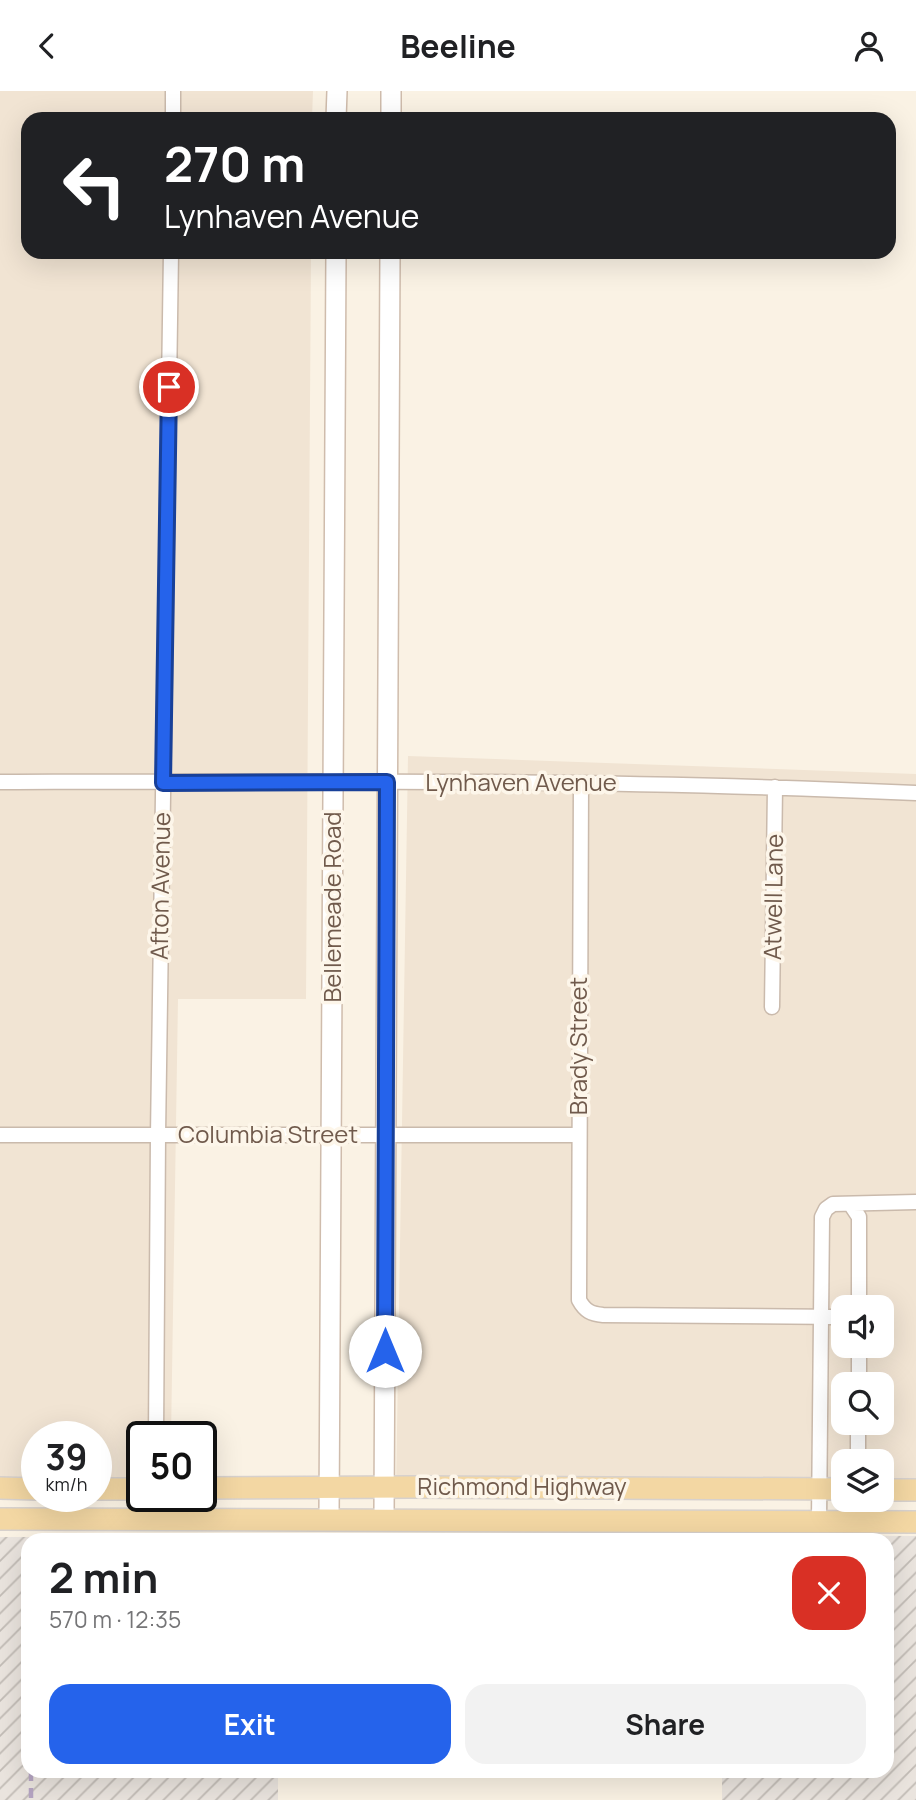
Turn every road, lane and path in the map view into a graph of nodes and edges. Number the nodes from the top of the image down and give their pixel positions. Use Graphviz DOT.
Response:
graph roads {
  1 [pos="173,91"];
  2 [pos="337,91"];
  3 [pos="391,91"];
  4 [pos="173,112"];
  5 [pos="336,112"];
  6 [pos="391,112"];
  7 [pos="171,259"];
  8 [pos="336,259"];
  9 [pos="390,259"];
  10 [pos="0,782"];
  11 [pos="334,782"];
  12 [pos="387,782"];
  13 [pos="163,783"];
  14 [pos="582,783"];
  15 [pos="775,786"];
  16 [pos="916,793"];
  17 [pos="772,1007"];
  18 [pos="332,1134"];
  19 [pos="0,1135"];
  20 [pos="158,1135"];
  21 [pos="385,1135"];
  22 [pos="579,1136"];
  23 [pos="916,1202"];
  24 [pos="851,1205"];
  25 [pos="859,1295"];
  26 [pos="820,1316"];
  27 [pos="831,1316"];
  28 [pos="156,1421"];
  29 [pos="330,1487"];
  30 [pos="384,1487"];
  31 [pos="217,1488"];
  32 [pos="0,1489"];
  33 [pos="21,1489"];
  34 [pos="819,1489"];
  35 [pos="831,1489"];
  36 [pos="894,1490"];
  37 [pos="916,1490"];
  38 [pos="156,1512"];
  39 [pos="858,1512"];
  40 [pos="0,1519"];
  41 [pos="156,1519"];
  42 [pos="329,1519"];
  43 [pos="384,1519"];
  44 [pos="819,1521"];
  45 [pos="858,1522"];
  46 [pos="916,1522"];
  1 -- 4 [label="street"];
  2 -- 5 [label="main road"];
  3 -- 6 [label="main road"];
  7 -- 13 [label="street, Afton Avenue"];
  8 -- 11 [label="main road, Bellemeade Road"];
  9 -- 12 [label="main road"];
  10 -- 13 [label="street, Lynhaven Avenue"];
  11 -- 12 [label="street, Lynhaven Avenue"];
  11 -- 13 [label="street, Lynhaven Avenue"];
  11 -- 18 [label="main road, Bellemeade Road"];
  12 -- 14 [label="street, Lynhaven Avenue"];
  12 -- 21 [label="main road"];
  13 -- 20 [label="street, Afton Avenue"];
  14 -- 15 [label="street, Lynhaven Avenue"];
  14 -- 22 [label="street, Brady Street"];
  15 -- 16 [label="street, Lynhaven Avenue"];
  15 -- 17 [label="street, Atwell Lane"];
  18 -- 20 [label="street, Columbia Street"];
  18 -- 21 [label="street, Columbia Street"];
  18 -- 29 [label="main road, Bellemeade Road"];
  19 -- 20 [label="street, Columbia Street"];
  20 -- 28 [label="street, Afton Avenue"];
  21 -- 22 [label="street, Columbia Street"];
  21 -- 30 [label="main road"];
  22 -- 26 [label="street, Brady Street"];
  23 -- 24 [label="street"];
  24 -- 25 [label="street"];
  24 -- 26 [label="street"];
  26 -- 27 [label="street"];
  26 -- 34 [label="street"];
  29 -- 30 [label="main road, Richmond Highway"];
  29 -- 31 [label="main road, Richmond Highway"];
  29 -- 42 [label="main road, Bellemeade Road"];
  30 -- 34 [label="main road, Richmond Highway"];
  30 -- 43 [label="main road"];
  32 -- 33 [label="main road"];
  34 -- 35 [label="main road, Richmond Highway"];
  34 -- 44 [label="street"];
  36 -- 37 [label="main road"];
  38 -- 41 [label="street"];
  39 -- 45 [label="street"];
  40 -- 41 [label="main road, Richmond Highway"];
  41 -- 42 [label="main road, Richmond Highway"];
  42 -- 43 [label="main road, Richmond Highway"];
  43 -- 44 [label="main road, Richmond Highway"];
  44 -- 45 [label="main road, Richmond Highway"];
  45 -- 46 [label="main road, Richmond Highway"];
}
